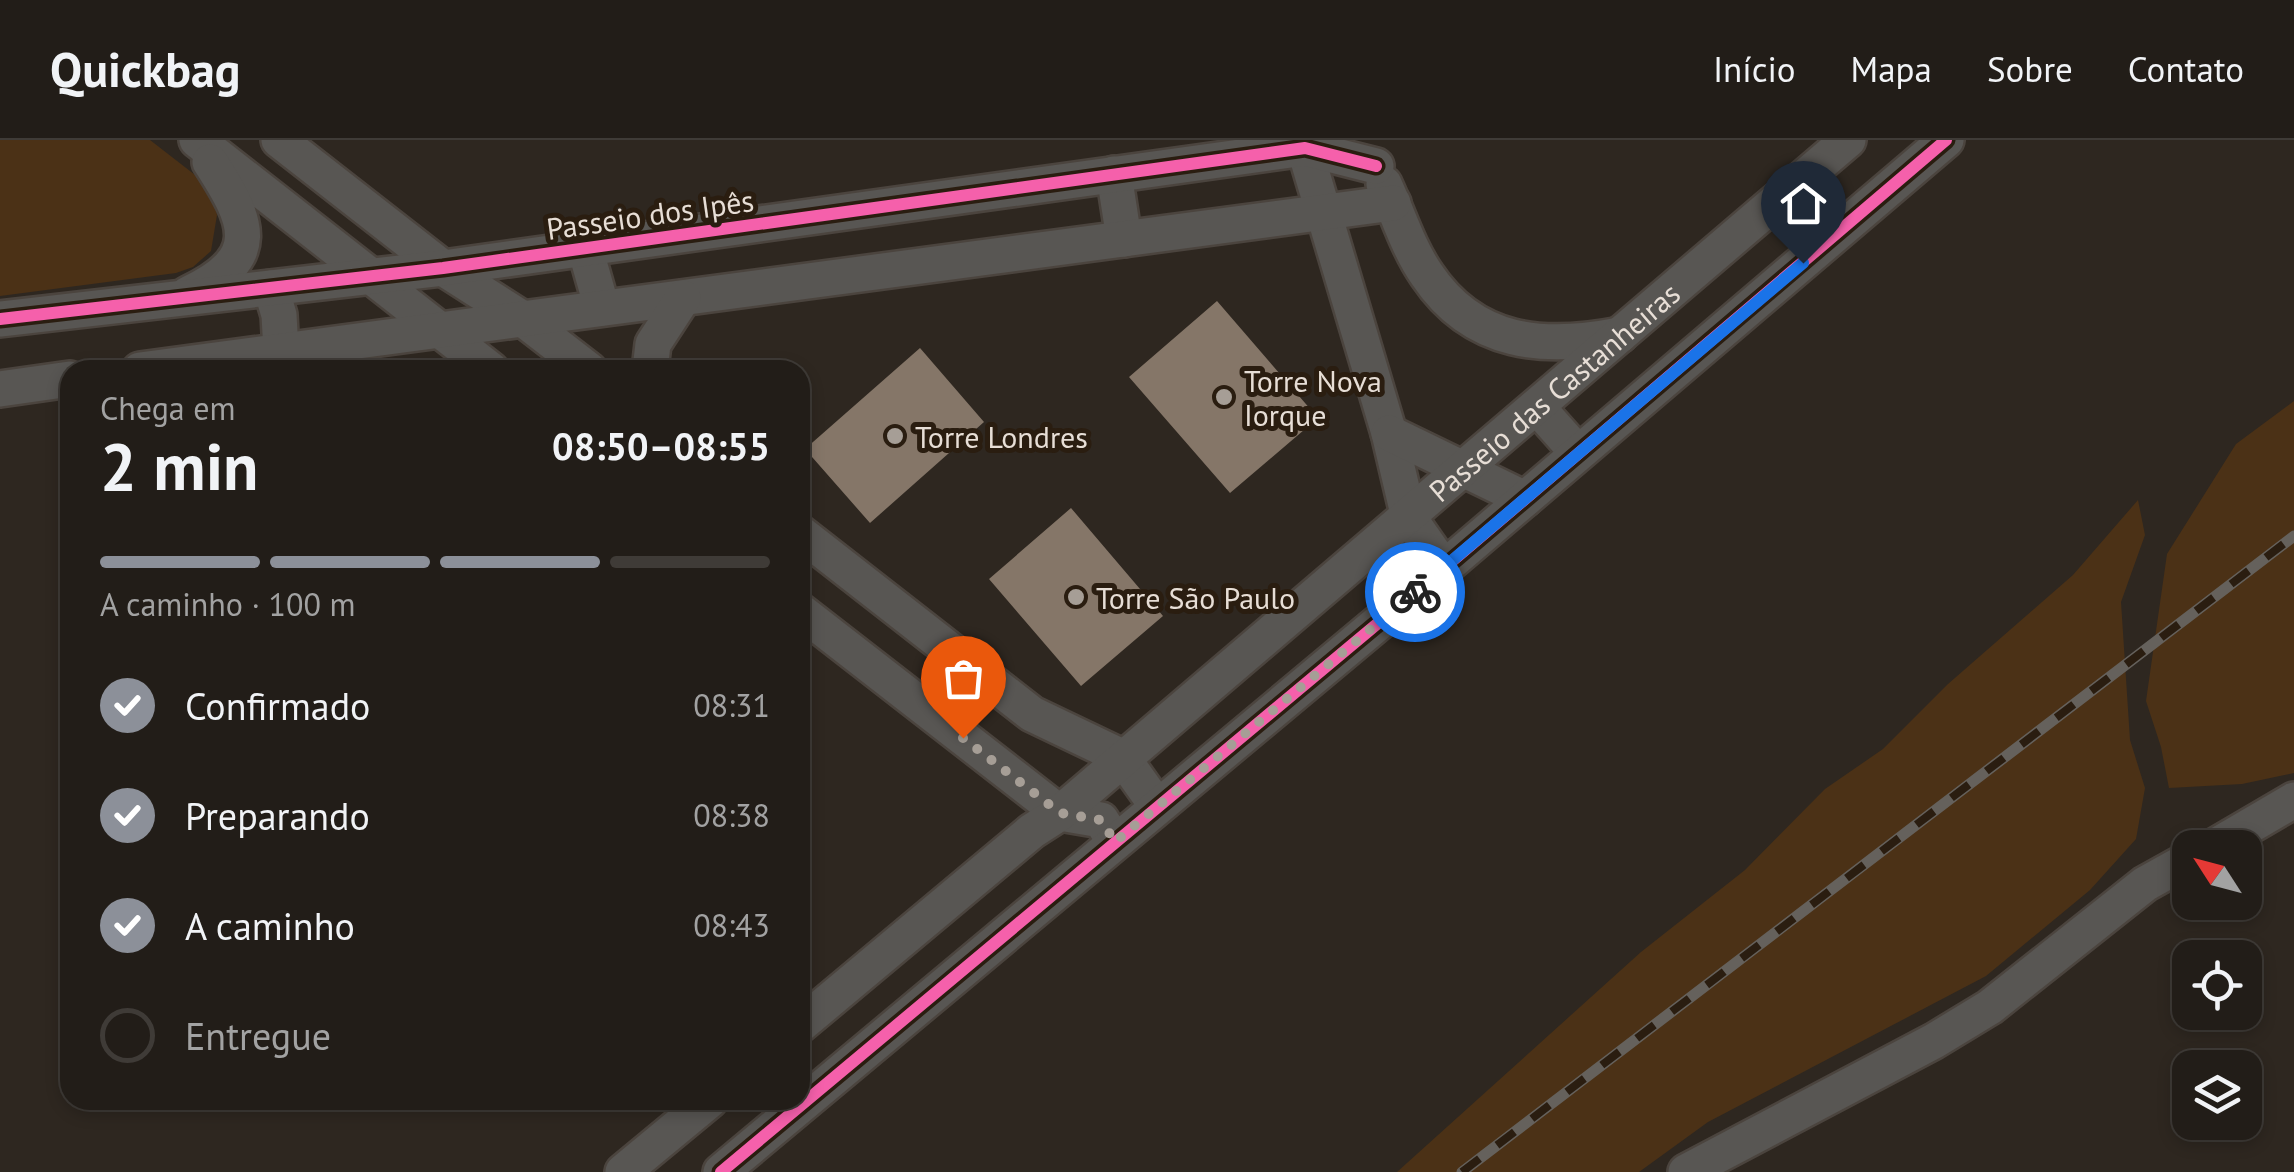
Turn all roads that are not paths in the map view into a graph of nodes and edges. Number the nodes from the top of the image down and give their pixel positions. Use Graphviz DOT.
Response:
graph roads {
  1 [pos="196,140"];
  2 [pos="280,140"];
  3 [pos="1848,140"];
  4 [pos="1946,140"];
  5 [pos="1304,144"];
  6 [pos="1372,153"];
  7 [pos="1114,174"];
  8 [pos="344,190"];
  9 [pos="1393,203"];
  10 [pos="1325,212"];
  11 [pos="735,227"];
  12 [pos="311,229"];
  13 [pos="1124,239"];
  14 [pos="584,248"];
  15 [pos="443,268"];
  16 [pos="368,277"];
  17 [pos="271,288"];
  18 [pos="728,292"];
  19 [pos="683,298"];
  20 [pos="176,299"];
  21 [pos="602,308"];
  22 [pos="0,319"];
  23 [pos="523,319"];
  24 [pos="440,330"];
  25 [pos="1621,335"];
  26 [pos="281,351"];
  27 [pos="214,360"];
  28 [pos="478,360"];
  29 [pos="576,360"];
  30 [pos="651,360"];
  31 [pos="60,381"];
  32 [pos="0,389"];
  33 [pos="1536,407"];
  34 [pos="1389,433"];
  35 [pos="1578,453"];
  36 [pos="1464,470"];
  37 [pos="1525,499"];
  38 [pos="1409,518"];
  39 [pos="810,541"];
  40 [pos="1444,568"];
  41 [pos="810,619"];
  42 [pos="1032,714"];
  43 [pos="1122,757"];
  44 [pos="990,759"];
  45 [pos="2294,800"];
  46 [pos="1157,806"];
  47 [pos="1046,822"];
  48 [pos="2243,830"];
  49 [pos="1115,842"];
  50 [pos="2172,870"];
  51 [pos="1067,882"];
  52 [pos="810,1017"];
  53 [pos="810,1097"];
  54 [pos="698,1110"];
  55 [pos="794,1110"];
  56 [pos="624,1172"];
  57 [pos="720,1172"];
  58 [pos="1686,1172"];
  1 -- 12 [label="street"];
  1 -- 20 [label="street"];
  2 -- 8 [label="street"];
  3 -- 25 [label="street, Passeio das Castanheiras"];
  4 -- 35 [label="street"];
  5 -- 6 [label="street"];
  5 -- 7 [label="street, Passeio dos Ipês"];
  5 -- 10 [label="street"];
  6 -- 9 [label="street"];
  7 -- 11 [label="street, Passeio dos Ipês"];
  7 -- 13 [label="street"];
  8 -- 12 [label="street"];
  8 -- 15 [label="street"];
  9 -- 10 [label="street"];
  9 -- 25 [label="street"];
  10 -- 13 [label="street"];
  10 -- 34 [label="street"];
  11 -- 14 [label="street, Passeio dos Ipês"];
  11 -- 18 [label="street"];
  12 -- 16 [label="street"];
  13 -- 18 [label="street"];
  14 -- 15 [label="street, Passeio dos Ipês"];
  14 -- 21 [label="street"];
  15 -- 16 [label="street, Passeio dos Ipês"];
  15 -- 23 [label="street"];
  16 -- 17 [label="street, Passeio dos Ipês"];
  16 -- 24 [label="street"];
  17 -- 20 [label="street, Passeio dos Ipês"];
  17 -- 26 [label="street"];
  18 -- 19 [label="street"];
  19 -- 21 [label="street"];
  19 -- 30 [label="street"];
  20 -- 22 [label="street, Passeio dos Ipês"];
  21 -- 23 [label="street"];
  23 -- 24 [label="street"];
  23 -- 29 [label="street"];
  24 -- 26 [label="street"];
  24 -- 28 [label="street"];
  25 -- 33 [label="street, Passeio das Castanheiras"];
  26 -- 27 [label="street"];
  31 -- 32 [label="street"];
  33 -- 35 [label="street"];
  33 -- 36 [label="street, Passeio das Castanheiras"];
  34 -- 36 [label="street"];
  34 -- 38 [label="street"];
  35 -- 37 [label="street"];
  36 -- 37 [label="street"];
  36 -- 38 [label="street, Passeio das Castanheiras"];
  37 -- 40 [label="street"];
  38 -- 40 [label="street"];
  38 -- 43 [label="street, Passeio das Castanheiras"];
  39 -- 42 [label="street"];
  40 -- 46 [label="street"];
  41 -- 44 [label="street"];
  42 -- 43 [label="street"];
  42 -- 44 [label="street"];
  43 -- 46 [label="street"];
  43 -- 47 [label="street, Passeio das Castanheiras"];
  44 -- 47 [label="street"];
  45 -- 48 [label="street"];
  46 -- 49 [label="street"];
  47 -- 49 [label="street"];
  47 -- 51 [label="street"];
  47 -- 52 [label="street, Passeio das Castanheiras"];
  49 -- 51 [label="street"];
  50 -- 58 [label="street"];
  51 -- 53 [label="street"];
  54 -- 56 [label="street"];
  55 -- 57 [label="street"];
}
